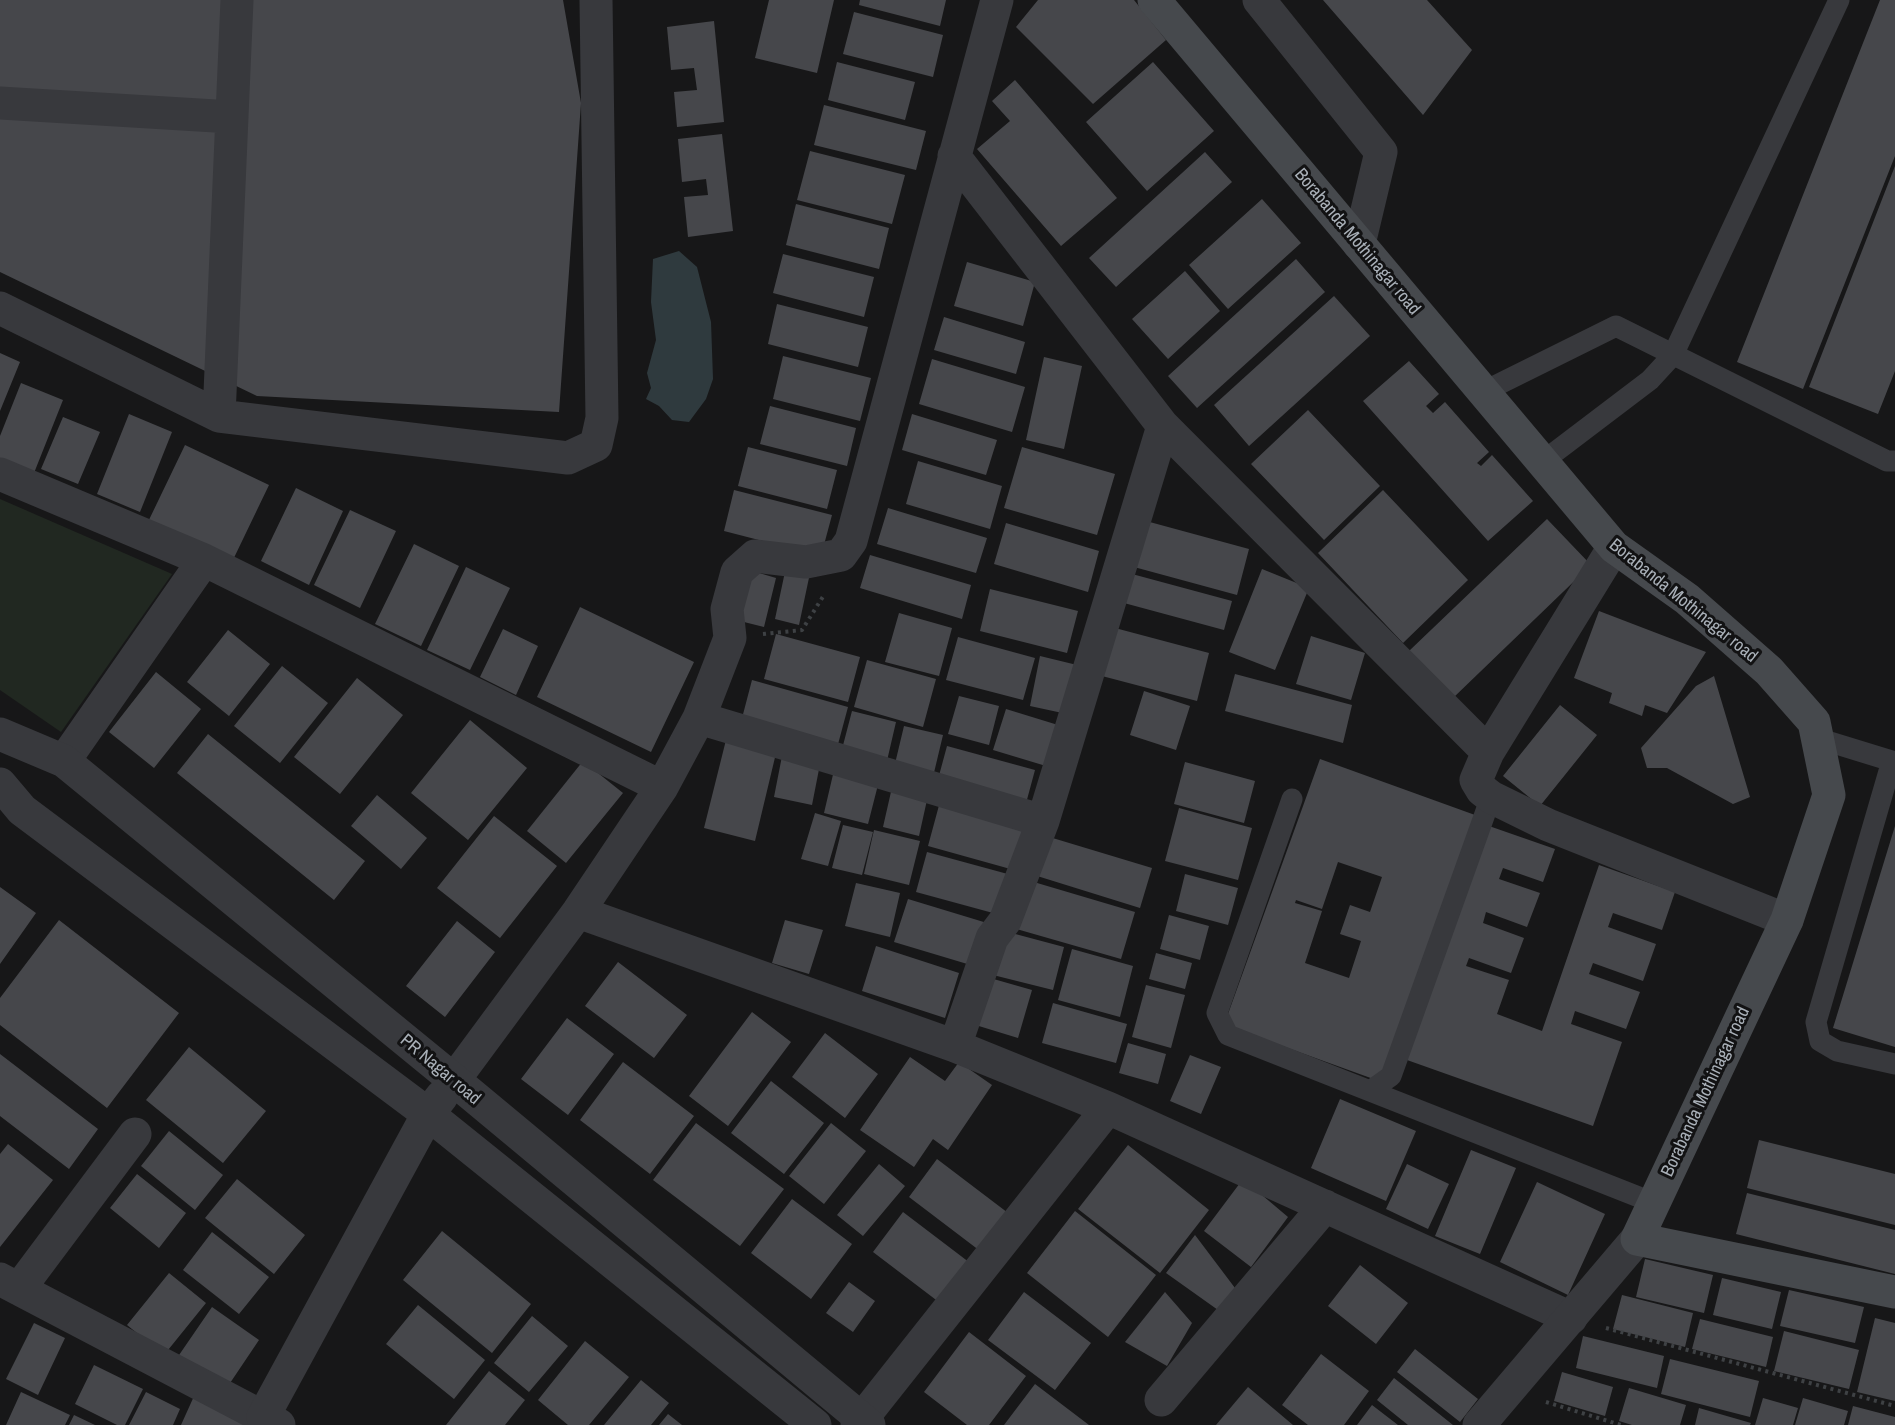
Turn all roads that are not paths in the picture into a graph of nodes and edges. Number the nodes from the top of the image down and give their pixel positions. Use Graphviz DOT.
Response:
graph roads {
  1 [pos="237,0"];
  2 [pos="596,0"];
  3 [pos="996,0"];
  4 [pos="1154,0"];
  5 [pos="1259,0"];
  6 [pos="1839,0"];
  7 [pos="0,103"];
  8 [pos="232,117"];
  9 [pos="954,156"];
  10 [pos="1359,244"];
  11 [pos="0,308"];
  12 [pos="1673,355"];
  13 [pos="1483,392"];
  14 [pos="219,416"];
  15 [pos="1163,426"];
  16 [pos="1895,460"];
  17 [pos="1542,462"];
  18 [pos="0,474"];
  19 [pos="1614,547"];
  20 [pos="204,560"];
  21 [pos="699,718"];
  22 [pos="0,734"];
  23 [pos="1817,738"];
  24 [pos="1488,752"];
  25 [pos="64,761"];
  26 [pos="1894,762"];
  27 [pos="0,784"];
  28 [pos="663,787"];
  29 [pos="1491,797"];
  30 [pos="1292,799"];
  31 [pos="1042,821"];
  32 [pos="578,912"];
  33 [pos="1787,920"];
  34 [pos="955,1046"];
  35 [pos="1895,1064"];
  36 [pos="454,1080"];
  37 [pos="1370,1091"];
  38 [pos="1108,1108"];
  39 [pos="428,1114"];
  40 [pos="135,1134"];
  41 [pos="1654,1203"];
  42 [pos="1325,1206"];
  43 [pos="1637,1239"];
  44 [pos="9,1284"];
  45 [pos="1895,1292"];
  46 [pos="1570,1318"];
  47 [pos="1161,1400"];
  48 [pos="267,1422"];
  49 [pos="862,1423"];
  50 [pos="815,1425"];
  51 [pos="1479,1425"];
  1 -- 8 [label="street"];
  2 -- 14 [label="street"];
  3 -- 9 [label="street"];
  4 -- 10 [label="main road, Borabanda Mothinagar road"];
  5 -- 10 [label="street"];
  6 -- 12 [label="lane"];
  7 -- 8 [label="street"];
  8 -- 14 [label="street"];
  9 -- 15 [label="street"];
  9 -- 21 [label="street"];
  10 -- 13 [label="main road, Borabanda Mothinagar road"];
  11 -- 14 [label="street"];
  12 -- 13 [label="lane"];
  12 -- 16 [label="lane"];
  12 -- 17 [label="lane"];
  13 -- 17 [label="main road, Borabanda Mothinagar road"];
  15 -- 24 [label="street"];
  15 -- 31 [label="street"];
  17 -- 19 [label="main road, Borabanda Mothinagar road"];
  18 -- 20 [label="street"];
  19 -- 23 [label="main road, Borabanda Mothinagar road"];
  19 -- 24 [label="street"];
  20 -- 25 [label="street"];
  20 -- 28 [label="street"];
  21 -- 28 [label="street"];
  21 -- 31 [label="street"];
  22 -- 25 [label="street, PR Nagar road"];
  23 -- 26 [label="lane"];
  23 -- 33 [label="main road, Borabanda Mothinagar road"];
  24 -- 29 [label="street"];
  25 -- 36 [label="street, PR Nagar road"];
  26 -- 35 [label="lane"];
  27 -- 39 [label="street"];
  28 -- 32 [label="street"];
  29 -- 33 [label="street"];
  29 -- 37 [label="lane"];
  30 -- 37 [label="lane"];
  31 -- 34 [label="street"];
  32 -- 34 [label="street"];
  32 -- 36 [label="street"];
  33 -- 41 [label="main road, Borabanda Mothinagar road"];
  34 -- 38 [label="street"];
  36 -- 39 [label="street"];
  36 -- 49 [label="street, PR Nagar road"];
  37 -- 41 [label="lane"];
  38 -- 42 [label="street"];
  38 -- 49 [label="street"];
  39 -- 48 [label="street"];
  39 -- 50 [label="street"];
  40 -- 44 [label="street"];
  41 -- 43 [label="main road, Borabanda Mothinagar road"];
  42 -- 46 [label="street"];
  42 -- 47 [label="street"];
  43 -- 45 [label="main road"];
  43 -- 46 [label="street, Borabanda Mothinagar road"];
  44 -- 48 [label="street"];
  46 -- 51 [label="street, Borabanda Mothinagar road"];
}
